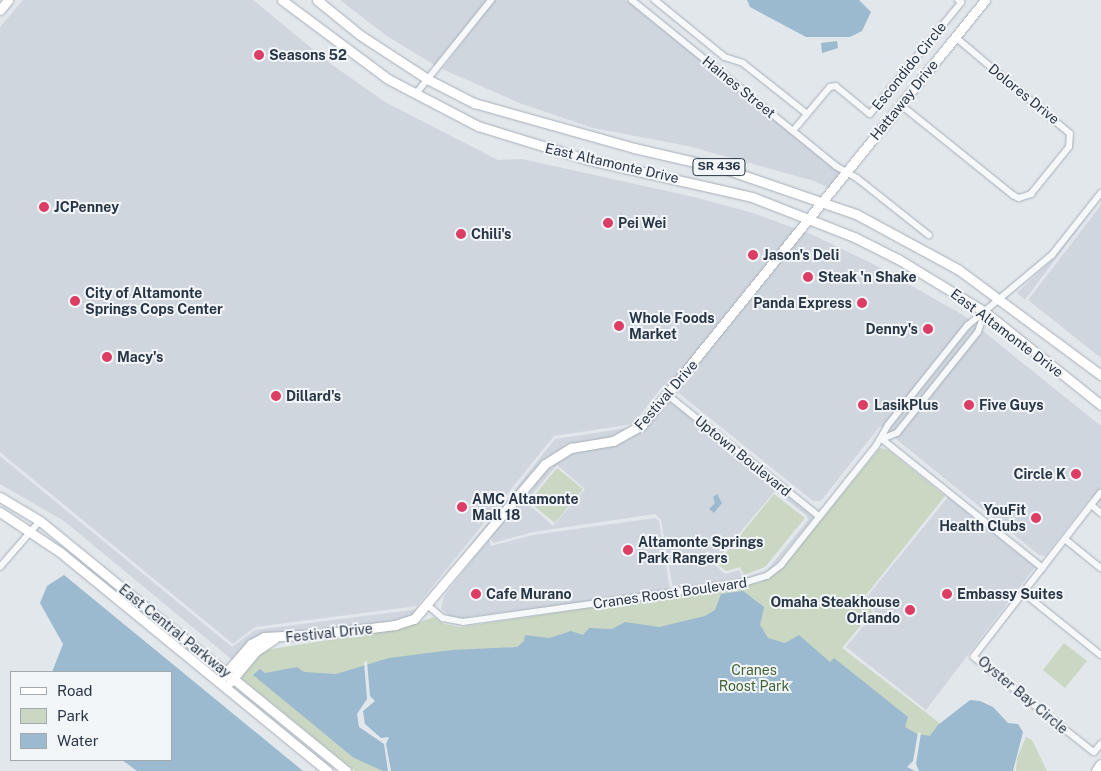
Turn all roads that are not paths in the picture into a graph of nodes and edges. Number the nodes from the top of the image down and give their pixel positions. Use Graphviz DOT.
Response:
graph roads {
  1 [pos="8,0"];
  2 [pos="282,0"];
  3 [pos="317,0"];
  4 [pos="491,0"];
  5 [pos="632,0"];
  6 [pos="656,0"];
  7 [pos="958,0"];
  8 [pos="985,0"];
  9 [pos="0,10"];
  10 [pos="955,38"];
  11 [pos="429,80"];
  12 [pos="415,96"];
  13 [pos="900,104"];
  14 [pos="806,113"];
  15 [pos="793,131"];
  16 [pos="846,172"];
  17 [pos="1101,193"];
  18 [pos="823,201"];
  19 [pos="810,219"];
  20 [pos="929,235"];
  21 [pos="1000,298"];
  22 [pos="985,312"];
  23 [pos="1101,375"];
  24 [pos="668,395"];
  25 [pos="1101,405"];
  26 [pos="882,439"];
  27 [pos="1101,493"];
  28 [pos="0,497"];
  29 [pos="1092,505"];
  30 [pos="0,512"];
  31 [pos="1101,513"];
  32 [pos="819,516"];
  33 [pos="40,521"];
  34 [pos="32,530"];
  35 [pos="1065,539"];
  36 [pos="0,567"];
  37 [pos="1043,568"];
  38 [pos="1101,568"];
  39 [pos="1024,593"];
  40 [pos="429,606"];
  41 [pos="1101,655"];
  42 [pos="230,675"];
  43 [pos="223,684"];
  44 [pos="1101,744"];
  45 [pos="337,764"];
  46 [pos="1101,765"];
  47 [pos="329,771"];
  48 [pos="346,771"];
  49 [pos="1097,771"];
  1 -- 9 [label="main road"];
  2 -- 12 [label="main road, East Altamonte Drive / SR 436"];
  3 -- 11 [label="main road, SR 436"];
  4 -- 11 [label="street"];
  5 -- 15 [label="street, Haines Street"];
  6 -- 14 [label="street"];
  7 -- 14 [label="street, Escondido Circle"];
  8 -- 10 [label="main road, Hattaway Drive"];
  10 -- 13 [label="main road, Hattaway Drive"];
  10 -- 13 [label="street, Dolores Drive"];
  11 -- 12 [label="street"];
  11 -- 18 [label="main road, East Altamonte Drive / SR 436"];
  12 -- 19 [label="main road, East Altamonte Drive / SR 436"];
  13 -- 16 [label="main road, Hattaway Drive"];
  14 -- 15 [label="street, Escondido Circle"];
  15 -- 16 [label="street, Haines Street"];
  16 -- 18 [label="main road, Hattaway Drive"];
  16 -- 20 [label="street, Haines Street"];
  17 -- 21 [label="street, Cranes Roost Boulevard"];
  18 -- 19 [label="main road, Festival Drive"];
  18 -- 21 [label="main road, East Altamonte Drive / SR 436"];
  19 -- 22 [label="main road, East Altamonte Drive / SR 436"];
  19 -- 24 [label="main road, Festival Drive"];
  21 -- 22 [label="street, Cranes Roost Boulevard"];
  21 -- 23 [label="main road, East Altamonte Drive / SR 436"];
  22 -- 25 [label="main road, East Altamonte Drive / SR 436"];
  22 -- 26 [label="street, Cranes Roost Boulevard"];
  22 -- 26 [label="street, Cranes Roost Boulevard"];
  24 -- 32 [label="street, Uptown Boulevard"];
  24 -- 40 [label="main road, Festival Drive"];
  26 -- 32 [label="street, Cranes Roost Boulevard"];
  26 -- 37 [label="street"];
  27 -- 29 [label="street, Oyster Bay Circle"];
  28 -- 33 [label="main road, East Central Parkway"];
  29 -- 31 [label="street"];
  29 -- 35 [label="street, Oyster Bay Circle"];
  30 -- 34 [label="main road, East Central Parkway"];
  32 -- 40 [label="street, Cranes Roost Boulevard"];
  33 -- 34 [label="street"];
  33 -- 42 [label="main road, East Central Parkway"];
  34 -- 36 [label="street"];
  34 -- 43 [label="main road, East Central Parkway"];
  35 -- 37 [label="street, Oyster Bay Circle"];
  35 -- 38 [label="street"];
  37 -- 39 [label="street, Oyster Bay Circle"];
  39 -- 41 [label="street"];
  39 -- 44 [label="street, Oyster Bay Circle"];
  40 -- 42 [label="main road, Festival Drive"];
  42 -- 43 [label="main road, Festival Drive"];
  42 -- 45 [label="main road, East Central Parkway"];
  43 -- 47 [label="main road, East Central Parkway"];
  45 -- 47 [label="street"];
  45 -- 48 [label="main road, East Central Parkway"];
  46 -- 49 [label="highway"];
}
